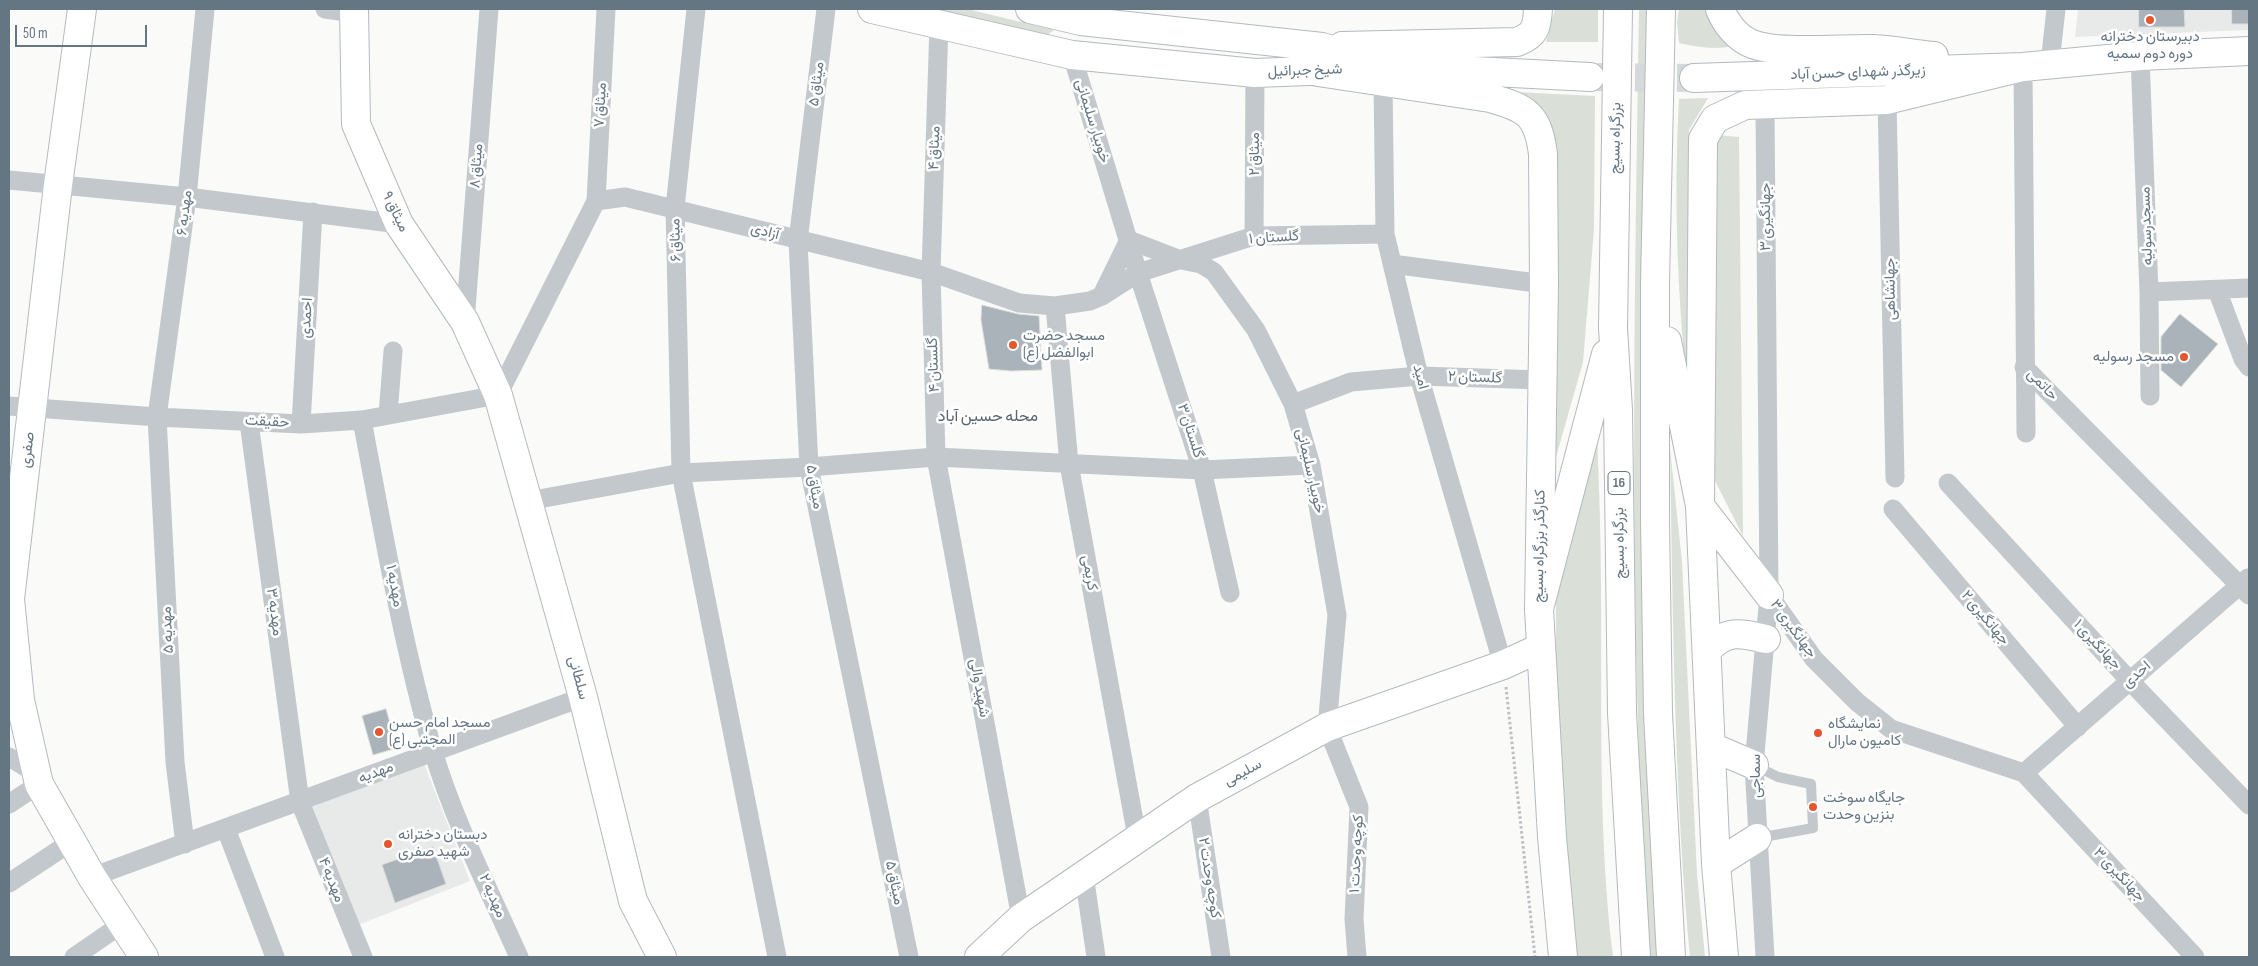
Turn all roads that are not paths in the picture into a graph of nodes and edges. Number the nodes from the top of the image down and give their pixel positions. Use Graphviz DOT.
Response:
graph roads {
  1 [pos="82,9"];
  2 [pos="205,9"];
  3 [pos="325,9"];
  4 [pos="489,9"];
  5 [pos="606,9"];
  6 [pos="696,9"];
  7 [pos="826,9"];
  8 [pos="872,9"];
  9 [pos="1030,9"];
  10 [pos="1538,9"];
  11 [pos="1618,9"];
  12 [pos="1661,9"];
  13 [pos="1720,9"];
  14 [pos="2056,9"];
  15 [pos="354,11"];
  16 [pos="1080,15"];
  17 [pos="938,24"];
  18 [pos="2249,51"];
  19 [pos="1072,55"];
  20 [pos="2140,56"];
  21 [pos="1320,60"];
  22 [pos="2050,63"];
  23 [pos="2022,67"];
  24 [pos="1255,73"];
  25 [pos="1384,74"];
  26 [pos="1590,77"];
  27 [pos="1694,78"];
  28 [pos="1887,100"];
  29 [pos="1765,104"];
  30 [pos="9,180"];
  31 [pos="58,185"];
  32 [pos="187,197"];
  33 [pos="596,201"];
  34 [pos="675,208"];
  35 [pos="313,212"];
  36 [pos="399,224"];
  37 [pos="1385,234"];
  38 [pos="1254,236"];
  39 [pos="798,240"];
  40 [pos="1130,240"];
  41 [pos="1181,260"];
  42 [pos="1392,264"];
  43 [pos="930,272"];
  44 [pos="1138,273"];
  45 [pos="1655,283"];
  46 [pos="1544,284"];
  47 [pos="2249,288"];
  48 [pos="2217,290"];
  49 [pos="2149,292"];
  50 [pos="1102,296"];
  51 [pos="1055,306"];
  52 [pos="465,322"];
  53 [pos="1613,328"];
  54 [pos="393,351"];
  55 [pos="2024,367"];
  56 [pos="2249,367"];
  57 [pos="1419,376"];
  58 [pos="1542,380"];
  59 [pos="498,395"];
  60 [pos="2150,396"];
  61 [pos="1293,404"];
  62 [pos="21,407"];
  63 [pos="388,415"];
  64 [pos="158,417"];
  65 [pos="362,420"];
  66 [pos="249,422"];
  67 [pos="301,424"];
  68 [pos="2026,433"];
  69 [pos="936,457"];
  70 [pos="1069,464"];
  71 [pos="1311,465"];
  72 [pos="809,467"];
  73 [pos="1202,470"];
  74 [pos="681,473"];
  75 [pos="1895,478"];
  76 [pos="1948,483"];
  77 [pos="528,501"];
  78 [pos="1700,506"];
  79 [pos="1893,509"];
  80 [pos="2246,586"];
  81 [pos="1230,593"];
  82 [pos="1769,595"];
  83 [pos="9,599"];
  84 [pos="1539,609"];
  85 [pos="1766,639"];
  86 [pos="1540,648"];
  87 [pos="1708,650"];
  88 [pos="1503,665"];
  89 [pos="2130,681"];
  90 [pos="583,696"];
  91 [pos="2078,726"];
  92 [pos="1327,727"];
  93 [pos="1712,747"];
  94 [pos="433,750"];
  95 [pos="9,757"];
  96 [pos="1754,765"];
  97 [pos="2024,773"];
  98 [pos="38,779"];
  99 [pos="1197,798"];
  100 [pos="300,802"];
  101 [pos="9,804"];
  102 [pos="2249,805"];
  103 [pos="226,829"];
  104 [pos="1137,837"];
  105 [pos="1757,838"];
  106 [pos="71,842"];
  107 [pos="185,844"];
  108 [pos="1716,864"];
  109 [pos="1084,875"];
  110 [pos="92,877"];
  111 [pos="9,883"];
  112 [pos="1021,918"];
  113 [pos="122,924"];
  114 [pos="74,957"];
  115 [pos="144,957"];
  116 [pos="276,957"];
  117 [pos="363,957"];
  118 [pos="519,957"];
  119 [pos="662,957"];
  120 [pos="777,957"];
  121 [pos="909,957"];
  122 [pos="979,957"];
  123 [pos="1096,957"];
  124 [pos="1221,957"];
  125 [pos="1358,957"];
  126 [pos="1562,957"];
  127 [pos="1636,957"];
  128 [pos="1671,957"];
  129 [pos="1724,957"];
  130 [pos="1765,957"];
  131 [pos="2195,957"];
  1 -- 31 [label="main road, صفری"];
  2 -- 32 [label="street, مهدیه ۶"];
  3 -- 15 [label="street"];
  4 -- 52 [label="street, میثاق ۸"];
  5 -- 33 [label="street, میثاق ۷"];
  6 -- 34 [label="street, میثاق ۶"];
  7 -- 39 [label="street, میثاق ۵"];
  8 -- 17 [label="main road, شیخ جبرائیل"];
  9 -- 16 [label="main road, شیخ جبرائیل"];
  10 -- 21 [label="main road"];
  11 -- 53 [label="main road, بزرگراه بسیج / 16"];
  12 -- 45 [label="main road"];
  13 -- 23 [label="main road"];
  14 -- 22 [label="street"];
  15 -- 36 [label="main road, میثاق ۹"];
  16 -- 21 [label="main road, شیخ جبرائیل"];
  17 -- 19 [label="main road, شیخ جبرائیل"];
  17 -- 43 [label="street, میثاق ۴"];
  18 -- 20 [label="main road"];
  19 -- 24 [label="main road, شیخ جبرائیل"];
  19 -- 40 [label="street, خوبیار سلیمانی"];
  20 -- 22 [label="main road"];
  20 -- 49 [label="street, مسجدرسولیه"];
  21 -- 24 [label="main road, شیخ جبرائیل"];
  21 -- 25 [label="main road, شیخ جبرائیل"];
  22 -- 23 [label="main road"];
  23 -- 27 [label="main road, زیرگذر شهدای حسن آباد"];
  23 -- 28 [label="main road"];
  23 -- 55 [label="street, حاتمی"];
  24 -- 38 [label="street, میثاق ۲"];
  25 -- 26 [label="main road"];
  25 -- 37 [label="street, امید"];
  25 -- 46 [label="main road, کنارگذر بزرگراه بسیج"];
  28 -- 29 [label="main road"];
  28 -- 75 [label="street, جهانشاهی"];
  29 -- 78 [label="main road"];
  29 -- 82 [label="street, جهانگیری ۳"];
  30 -- 31 [label="street"];
  31 -- 32 [label="street"];
  31 -- 62 [label="main road, صفری"];
  32 -- 35 [label="street"];
  32 -- 64 [label="street, مهدیه ۶"];
  33 -- 34 [label="street, آزادی"];
  33 -- 59 [label="street"];
  34 -- 39 [label="street, آزادی"];
  34 -- 74 [label="street, میثاق ۶"];
  35 -- 36 [label="street"];
  35 -- 67 [label="street, احمدی"];
  36 -- 52 [label="main road, میثاق ۹"];
  37 -- 38 [label="street, گلستان ۱"];
  37 -- 42 [label="street, امید"];
  38 -- 41 [label="street, گلستان ۱"];
  39 -- 43 [label="street, آزادی"];
  39 -- 72 [label="street, میثاق ۵"];
  40 -- 41 [label="street, خوبیار سلیمانی"];
  40 -- 44 [label="street, خوبیار سلیمانی"];
  40 -- 50 [label="street"];
  41 -- 44 [label="street, گلستان ۱"];
  41 -- 61 [label="street, خوبیار سلیمانی"];
  42 -- 46 [label="street"];
  42 -- 57 [label="street, امید"];
  43 -- 51 [label="street, آزادی"];
  43 -- 69 [label="street, گلستان ۴"];
  44 -- 50 [label="street, آزادی"];
  44 -- 73 [label="street, گلستان ۳"];
  45 -- 78 [label="main road"];
  45 -- 128 [label="main road"];
  46 -- 58 [label="main road, کنارگذر بزرگراه بسیج"];
  47 -- 48 [label="street"];
  48 -- 49 [label="street"];
  48 -- 56 [label="street"];
  49 -- 60 [label="street, مسجدرسولیه"];
  50 -- 51 [label="street, آزادی"];
  51 -- 70 [label="street, کریمی"];
  52 -- 59 [label="main road, میثاق ۹"];
  53 -- 84 [label="main road"];
  53 -- 127 [label="main road, بزرگراه بسیج / 16"];
  54 -- 63 [label="street"];
  55 -- 68 [label="street"];
  55 -- 80 [label="street, حاتمی"];
  57 -- 58 [label="street, گلستان ۲"];
  57 -- 61 [label="street, گلستان ۲"];
  57 -- 88 [label="street, امید"];
  58 -- 84 [label="main road, کنارگذر بزرگراه بسیج"];
  59 -- 63 [label="street, حقیقت"];
  59 -- 77 [label="main road, سلطانی"];
  61 -- 71 [label="street, خوبیار سلیمانی"];
  62 -- 64 [label="street, حقیقت"];
  62 -- 83 [label="main road, صفری"];
  63 -- 65 [label="street, حقیقت"];
  64 -- 66 [label="street, حقیقت"];
  64 -- 107 [label="street, مهدیه ۵"];
  65 -- 67 [label="street, حقیقت"];
  65 -- 94 [label="street, مهدیه ۱"];
  66 -- 67 [label="street, حقیقت"];
  66 -- 100 [label="street, مهدیه ۳"];
  69 -- 70 [label="street"];
  69 -- 72 [label="street"];
  69 -- 112 [label="street, شهید والی"];
  70 -- 73 [label="street"];
  70 -- 104 [label="street, کریمی"];
  71 -- 73 [label="street"];
  71 -- 92 [label="street, خوبیار سلیمانی"];
  72 -- 74 [label="street"];
  72 -- 121 [label="street, میثاق ۵"];
  73 -- 81 [label="street, گلستان ۳"];
  74 -- 77 [label="street"];
  74 -- 120 [label="street, میثاق ۶"];
  76 -- 89 [label="street, جهانگیری ۱"];
  77 -- 90 [label="main road, سلطانی"];
  78 -- 82 [label="main road"];
  78 -- 87 [label="main road"];
  79 -- 91 [label="street, جهانگیری ۲"];
  80 -- 89 [label="street, احدی"];
  82 -- 85 [label="street, سماجی"];
  82 -- 97 [label="street, جهانگیری ۳"];
  83 -- 98 [label="main road, صفری"];
  84 -- 86 [label="main road, کنارگذر بزرگراه بسیج"];
  85 -- 87 [label="main road"];
  85 -- 96 [label="street, سماجی"];
  86 -- 88 [label="main road, سلیمی"];
  86 -- 126 [label="main road, کنارگذر بزرگراه بسیج"];
  87 -- 93 [label="main road"];
  88 -- 92 [label="main road, سلیمی"];
  89 -- 91 [label="street, احدی"];
  89 -- 102 [label="street, جهانگیری ۱"];
  90 -- 94 [label="street, مهدیه"];
  90 -- 119 [label="main road, سلطانی"];
  91 -- 97 [label="street, احدی"];
  92 -- 99 [label="main road, سلیمی"];
  92 -- 125 [label="street, کوچه وحدت ۱"];
  93 -- 96 [label="main road"];
  93 -- 108 [label="main road"];
  94 -- 100 [label="street, مهدیه"];
  94 -- 118 [label="street, مهدیه ۲"];
  95 -- 98 [label="street"];
  96 -- 105 [label="street, سماجی"];
  96 -- 105 [label="lane"];
  97 -- 131 [label="street, جهانگیری ۳"];
  98 -- 101 [label="street"];
  98 -- 106 [label="main road, صفری"];
  99 -- 104 [label="main road, سلیمی"];
  99 -- 124 [label="street, کوچه وحدت ۲"];
  100 -- 103 [label="street, مهدیه"];
  100 -- 117 [label="street, مهدیه ۴"];
  103 -- 107 [label="street, مهدیه"];
  103 -- 116 [label="street"];
  104 -- 109 [label="main road, سلیمی"];
  105 -- 108 [label="main road"];
  105 -- 130 [label="street, سماجی"];
  106 -- 110 [label="main road, صفری"];
  106 -- 111 [label="street"];
  107 -- 110 [label="street, مهدیه"];
  108 -- 129 [label="main road"];
  109 -- 112 [label="main road, سلیمی"];
  109 -- 123 [label="street"];
  110 -- 113 [label="main road, صفری"];
  112 -- 122 [label="main road, سلیمی"];
  113 -- 114 [label="street"];
  113 -- 115 [label="main road, صفری"];
}
